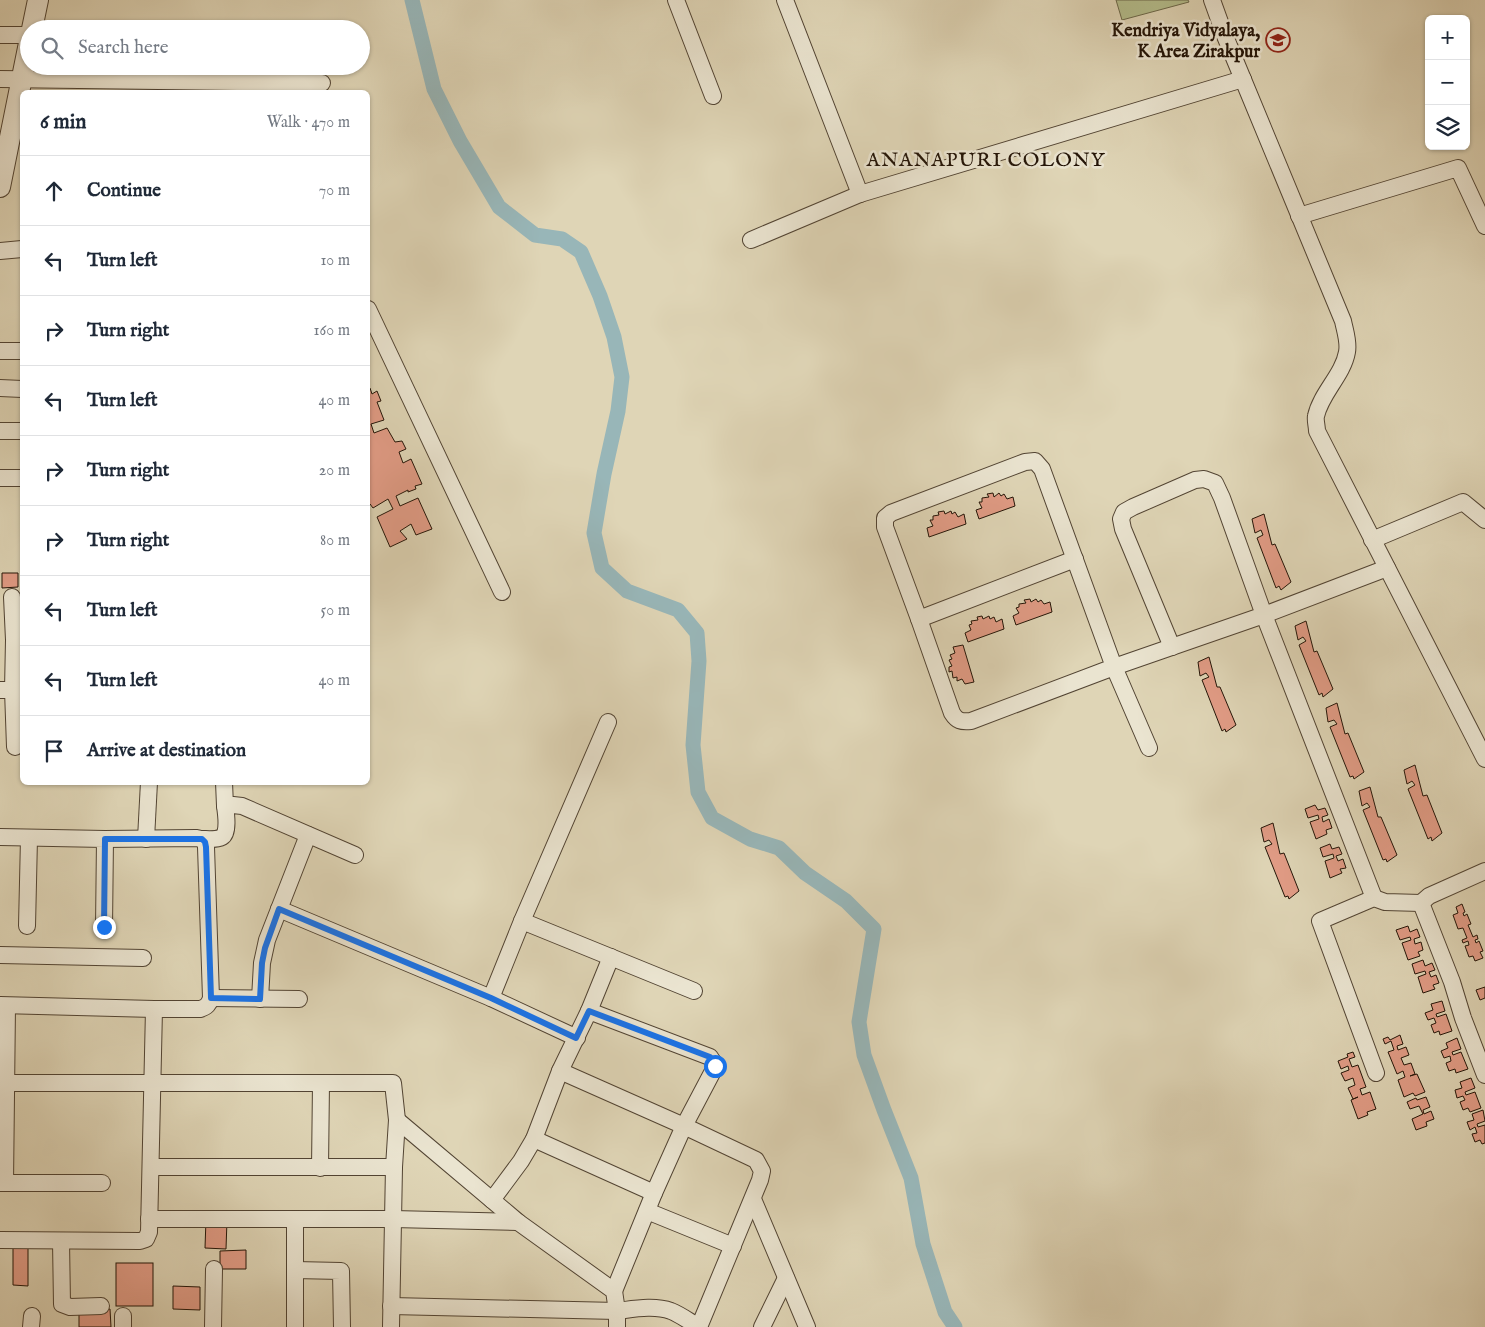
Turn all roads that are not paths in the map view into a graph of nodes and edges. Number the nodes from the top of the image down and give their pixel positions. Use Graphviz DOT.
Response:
graph roads {
  1 [pos="38,0"];
  2 [pos="676,0"];
  3 [pos="785,0"];
  4 [pos="1212,0"];
  5 [pos="34,20"];
  6 [pos="0,35"];
  7 [pos="20,35"];
  8 [pos="23,75"];
  9 [pos="0,79"];
  10 [pos="22,79"];
  11 [pos="1243,79"];
  12 [pos="322,83"];
  13 [pos="270,87"];
  14 [pos="713,96"];
  15 [pos="0,187"];
  16 [pos="860,194"];
  17 [pos="1299,216"];
  18 [pos="1485,226"];
  19 [pos="751,240"];
  20 [pos="20,249"];
  21 [pos="0,251"];
  22 [pos="370,313"];
  23 [pos="0,351"];
  24 [pos="20,351"];
  25 [pos="0,388"];
  26 [pos="20,389"];
  27 [pos="0,431"];
  28 [pos="20,431"];
  29 [pos="0,478"];
  30 [pos="20,478"];
  31 [pos="1485,520"];
  32 [pos="1372,540"];
  33 [pos="1075,559"];
  34 [pos="1387,568"];
  35 [pos="502,592"];
  36 [pos="12,597"];
  37 [pos="1264,614"];
  38 [pos="919,619"];
  39 [pos="7,640"];
  40 [pos="1172,646"];
  41 [pos="1114,666"];
  42 [pos="12,690"];
  43 [pos="608,722"];
  44 [pos="15,747"];
  45 [pos="1149,748"];
  46 [pos="1485,759"];
  47 [pos="149,785"];
  48 [pos="224,785"];
  49 [pos="225,806"];
  50 [pos="308,835"];
  51 [pos="0,837"];
  52 [pos="30,838"];
  53 [pos="105,839"];
  54 [pos="146,839"];
  55 [pos="202,839"];
  56 [pos="355,855"];
  57 [pos="1485,871"];
  58 [pos="1374,898"];
  59 [pos="1421,903"];
  60 [pos="279,909"];
  61 [pos="522,921"];
  62 [pos="28,926"];
  63 [pos="104,927"];
  64 [pos="0,954"];
  65 [pos="611,957"];
  66 [pos="143,958"];
  67 [pos="694,991"];
  68 [pos="211,998"];
  69 [pos="491,998"];
  70 [pos="260,999"];
  71 [pos="300,999"];
  72 [pos="4,1005"];
  73 [pos="154,1010"];
  74 [pos="589,1011"];
  75 [pos="576,1038"];
  76 [pos="560,1071"];
  77 [pos="1376,1073"];
  78 [pos="1485,1075"];
  79 [pos="7,1083"];
  80 [pos="152,1083"];
  81 [pos="321,1083"];
  82 [pos="397,1120"];
  83 [pos="684,1126"];
  84 [pos="534,1140"];
  85 [pos="151,1167"];
  86 [pos="394,1167"];
  87 [pos="320,1168"];
  88 [pos="2,1183"];
  89 [pos="102,1183"];
  90 [pos="654,1193"];
  91 [pos="753,1198"];
  92 [pos="492,1200"];
  93 [pos="647,1211"];
  94 [pos="149,1219"];
  95 [pos="295,1219"];
  96 [pos="393,1219"];
  97 [pos="518,1222"];
  98 [pos="0,1240"];
  99 [pos="61,1241"];
  100 [pos="733,1246"];
  101 [pos="214,1269"];
  102 [pos="295,1270"];
  103 [pos="786,1278"];
  104 [pos="614,1291"];
  105 [pos="102,1306"];
  106 [pos="391,1306"];
  107 [pos="617,1319"];
  108 [pos="213,1327"];
  109 [pos="295,1327"];
  110 [pos="342,1327"];
  111 [pos="391,1327"];
  112 [pos="699,1327"];
  113 [pos="762,1327"];
  114 [pos="807,1327"];
  1 -- 5 [label="street"];
  2 -- 14 [label="street"];
  3 -- 16 [label="street"];
  4 -- 11 [label="street"];
  6 -- 7 [label="street"];
  8 -- 10 [label="street"];
  9 -- 10 [label="street"];
  10 -- 13 [label="street"];
  10 -- 15 [label="street"];
  11 -- 16 [label="street"];
  11 -- 17 [label="street"];
  12 -- 13 [label="street"];
  16 -- 19 [label="street"];
  17 -- 18 [label="street"];
  17 -- 32 [label="street"];
  20 -- 21 [label="street"];
  22 -- 35 [label="street"];
  23 -- 24 [label="street"];
  25 -- 26 [label="street"];
  27 -- 28 [label="street"];
  29 -- 30 [label="street"];
  31 -- 32 [label="street"];
  32 -- 34 [label="street"];
  33 -- 38 [label="street"];
  33 -- 38 [label="street"];
  33 -- 41 [label="street"];
  34 -- 37 [label="street"];
  34 -- 46 [label="street"];
  36 -- 39 [label="street"];
  37 -- 40 [label="street"];
  37 -- 40 [label="street"];
  37 -- 58 [label="street"];
  38 -- 41 [label="street"];
  39 -- 42 [label="street"];
  40 -- 41 [label="street"];
  41 -- 45 [label="street"];
  42 -- 44 [label="street"];
  43 -- 61 [label="street"];
  47 -- 54 [label="street"];
  48 -- 49 [label="street"];
  49 -- 50 [label="street"];
  49 -- 55 [label="street"];
  50 -- 56 [label="street"];
  50 -- 60 [label="street"];
  51 -- 52 [label="street"];
  52 -- 53 [label="street"];
  52 -- 62 [label="street"];
  53 -- 54 [label="street"];
  53 -- 63 [label="street"];
  54 -- 55 [label="street"];
  55 -- 68 [label="street"];
  57 -- 59 [label="street"];
  58 -- 59 [label="street"];
  58 -- 77 [label="street"];
  59 -- 78 [label="street"];
  60 -- 69 [label="street"];
  60 -- 70 [label="street"];
  61 -- 65 [label="street"];
  61 -- 69 [label="street"];
  64 -- 66 [label="street"];
  65 -- 67 [label="street"];
  65 -- 74 [label="street"];
  68 -- 70 [label="street"];
  68 -- 73 [label="street"];
  69 -- 75 [label="street"];
  70 -- 71 [label="street"];
  72 -- 73 [label="street"];
  72 -- 79 [label="street"];
  73 -- 80 [label="street"];
  74 -- 75 [label="street"];
  74 -- 83 [label="street"];
  75 -- 76 [label="street"];
  76 -- 83 [label="street"];
  76 -- 84 [label="street"];
  79 -- 80 [label="street"];
  79 -- 88 [label="street"];
  80 -- 81 [label="street"];
  80 -- 85 [label="street"];
  81 -- 82 [label="street"];
  81 -- 87 [label="street"];
  82 -- 86 [label="street"];
  82 -- 92 [label="street"];
  83 -- 90 [label="street"];
  83 -- 91 [label="street"];
  84 -- 90 [label="street"];
  84 -- 92 [label="street"];
  85 -- 87 [label="street"];
  85 -- 94 [label="street"];
  86 -- 87 [label="street"];
  86 -- 96 [label="street"];
  88 -- 89 [label="street"];
  90 -- 93 [label="street"];
  91 -- 100 [label="street"];
  91 -- 103 [label="street"];
  92 -- 97 [label="street"];
  93 -- 100 [label="street"];
  93 -- 104 [label="street"];
  94 -- 95 [label="street"];
  94 -- 99 [label="street"];
  95 -- 96 [label="street"];
  95 -- 102 [label="street"];
  96 -- 97 [label="street"];
  96 -- 106 [label="street"];
  97 -- 104 [label="street"];
  98 -- 99 [label="street"];
  99 -- 105 [label="street"];
  100 -- 112 [label="street"];
  101 -- 108 [label="street"];
  102 -- 109 [label="street"];
  102 -- 110 [label="street"];
  103 -- 113 [label="street"];
  103 -- 114 [label="street"];
  104 -- 107 [label="street"];
  106 -- 107 [label="street"];
  106 -- 111 [label="street"];
  107 -- 112 [label="street"];
}
